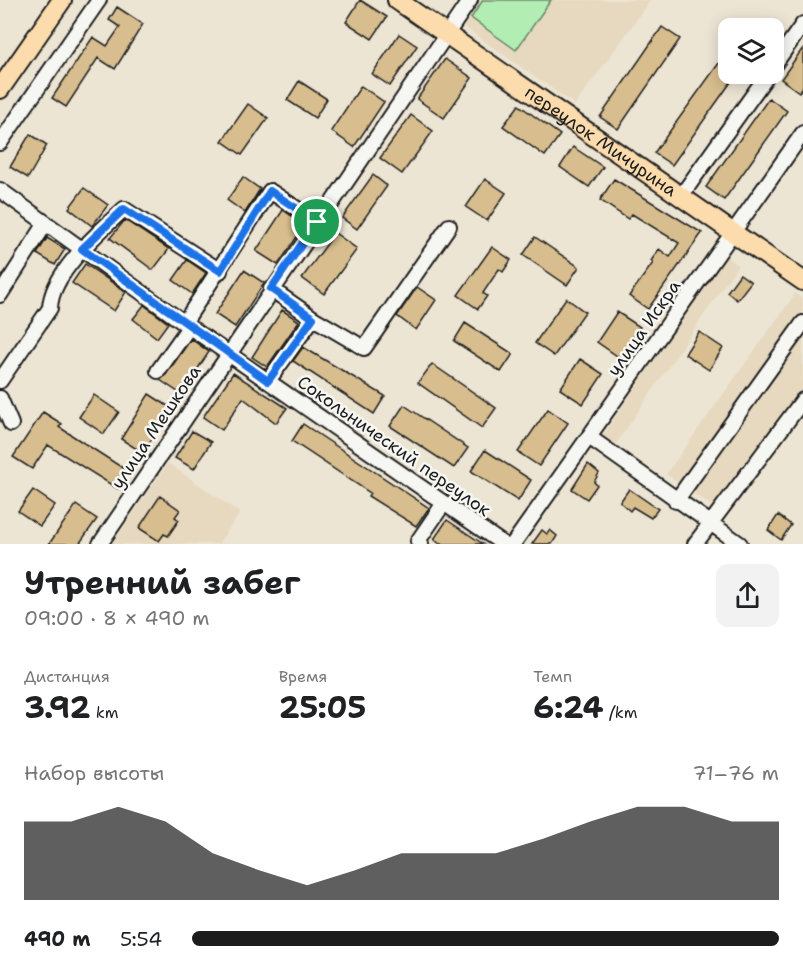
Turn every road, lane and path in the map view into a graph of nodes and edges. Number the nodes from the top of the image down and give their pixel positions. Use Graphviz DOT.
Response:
graph roads {
  1 [pos="62,0"];
  2 [pos="99,0"];
  3 [pos="397,0"];
  4 [pos="470,0"];
  5 [pos="803,24"];
  6 [pos="446,34"];
  7 [pos="784,51"];
  8 [pos="761,84"];
  9 [pos="0,89"];
  10 [pos="803,133"];
  11 [pos="0,143"];
  12 [pos="0,190"];
  13 [pos="681,196"];
  14 [pos="317,222"];
  15 [pos="46,223"];
  16 [pos="449,226"];
  17 [pos="734,233"];
  18 [pos="82,249"];
  19 [pos="220,271"];
  20 [pos="803,281"];
  21 [pos="271,289"];
  22 [pos="0,295"];
  23 [pos="313,318"];
  24 [pos="803,323"];
  25 [pos="187,325"];
  26 [pos="228,353"];
  27 [pos="158,371"];
  28 [pos="0,381"];
  29 [pos="268,381"];
  30 [pos="0,398"];
  31 [pos="803,400"];
  32 [pos="12,424"];
  33 [pos="589,437"];
  34 [pos="676,501"];
  35 [pos="444,503"];
  36 [pos="710,524"];
  37 [pos="100,544"];
  38 [pos="421,544"];
  39 [pos="503,544"];
  40 [pos="513,544"];
  41 [pos="695,544"];
  42 [pos="740,544"];
  1 -- 9 [label="main road"];
  2 -- 11 [label="street"];
  3 -- 6 [label="main road, переулок Мичурина"];
  4 -- 6 [label="street, улица Мешкова"];
  5 -- 7 [label="street"];
  6 -- 13 [label="main road, переулок Мичурина"];
  6 -- 14 [label="street, улица Мешкова"];
  8 -- 13 [label="street"];
  10 -- 17 [label="street, улица Искра"];
  12 -- 15 [label="street, Сокольнический переулок"];
  13 -- 17 [label="main road, переулок Мичурина"];
  14 -- 19 [label="street"];
  14 -- 21 [label="street, улица Мешкова"];
  15 -- 18 [label="street, Сокольнический переулок"];
  15 -- 22 [label="street"];
  16 -- 23 [label="street"];
  17 -- 20 [label="main road, переулок Мичурина"];
  17 -- 33 [label="street, улица Искра"];
  18 -- 19 [label="street"];
  18 -- 25 [label="street, Сокольнический переулок"];
  18 -- 28 [label="street"];
  19 -- 25 [label="street"];
  21 -- 23 [label="street"];
  21 -- 26 [label="street, улица Мешкова"];
  23 -- 29 [label="street"];
  24 -- 34 [label="street"];
  25 -- 26 [label="street, Сокольнический переулок"];
  25 -- 27 [label="street"];
  26 -- 29 [label="street, Сокольнический переулок"];
  26 -- 37 [label="street, улица Мешкова"];
  29 -- 35 [label="street, Сокольнический переулок"];
  30 -- 32 [label="street"];
  31 -- 36 [label="street"];
  33 -- 34 [label="street"];
  33 -- 40 [label="street, улица Искра"];
  34 -- 36 [label="street"];
  35 -- 38 [label="street"];
  35 -- 39 [label="street, Сокольнический переулок"];
  36 -- 41 [label="street"];
  36 -- 42 [label="street"];
}
